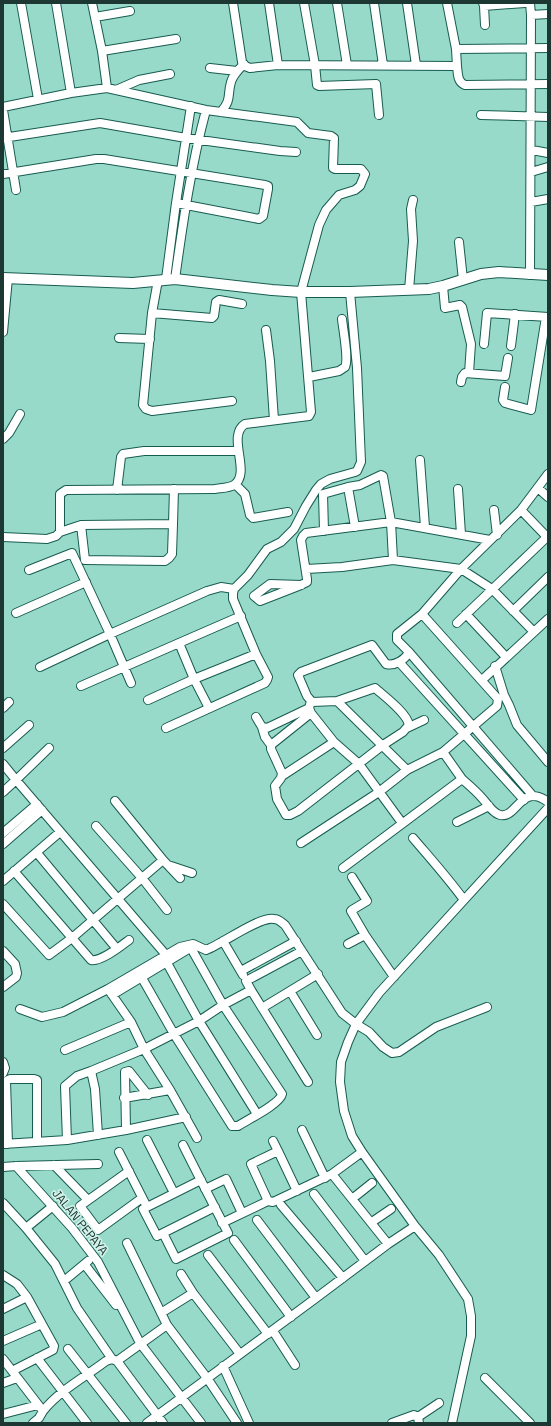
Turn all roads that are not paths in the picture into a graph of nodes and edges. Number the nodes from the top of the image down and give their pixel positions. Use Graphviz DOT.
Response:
graph roads {
  1 [pos="21,3"];
  2 [pos="56,3"];
  3 [pos="92,3"];
  4 [pos="233,3"];
  5 [pos="269,3"];
  6 [pos="304,3"];
  7 [pos="337,3"];
  8 [pos="374,3"];
  9 [pos="407,3"];
  10 [pos="447,3"];
  11 [pos="525,3"];
  12 [pos="530,3"];
  13 [pos="484,4"];
  14 [pos="130,11"];
  15 [pos="548,14"];
  16 [pos="531,15"];
  17 [pos="95,17"];
  18 [pos="485,25"];
  19 [pos="176,39"];
  20 [pos="531,48"];
  21 [pos="548,48"];
  22 [pos="456,49"];
  23 [pos="102,50"];
  24 [pos="244,64"];
  25 [pos="278,65"];
  26 [pos="315,65"];
  27 [pos="347,65"];
  28 [pos="383,65"];
  29 [pos="416,65"];
  30 [pos="457,66"];
  31 [pos="210,68"];
  32 [pos="237,71"];
  33 [pos="170,74"];
  34 [pos="531,84"];
  35 [pos="548,84"];
  36 [pos="107,88"];
  37 [pos="116,90"];
  38 [pos="71,93"];
  39 [pos="38,99"];
  40 [pos="191,106"];
  41 [pos="3,107"];
  42 [pos="3,110"];
  43 [pos="206,110"];
  44 [pos="221,112"];
  45 [pos="379,115"];
  46 [pos="481,115"];
  47 [pos="531,117"];
  48 [pos="548,117"];
  49 [pos="5,138"];
  50 [pos="186,138"];
  51 [pos="198,140"];
  52 [pos="532,150"];
  53 [pos="296,152"];
  54 [pos="548,153"];
  55 [pos="548,167"];
  56 [pos="181,171"];
  57 [pos="531,172"];
  58 [pos="13,173"];
  59 [pos="192,173"];
  60 [pos="3,174"];
  61 [pos="16,190"];
  62 [pos="548,199"];
  63 [pos="413,200"];
  64 [pos="530,202"];
  65 [pos="176,203"];
  66 [pos="185,205"];
  67 [pos="459,242"];
  68 [pos="530,275"];
  69 [pos="548,275"];
  70 [pos="6,278"];
  71 [pos="167,279"];
  72 [pos="463,280"];
  73 [pos="443,286"];
  74 [pos="409,290"];
  75 [pos="301,292"];
  76 [pos="350,292"];
  77 [pos="242,304"];
  78 [pos="152,313"];
  79 [pos="515,314"];
  80 [pos="547,317"];
  81 [pos="342,319"];
  82 [pos="266,330"];
  83 [pos="3,332"];
  84 [pos="119,338"];
  85 [pos="150,339"];
  86 [pos="484,344"];
  87 [pos="510,346"];
  88 [pos="508,358"];
  89 [pos="469,372"];
  90 [pos="309,377"];
  91 [pos="461,382"];
  92 [pos="505,387"];
  93 [pos="232,401"];
  94 [pos="20,414"];
  95 [pos="274,420"];
  96 [pos="3,439"];
  97 [pos="238,451"];
  98 [pos="420,460"];
  99 [pos="548,474"];
  100 [pos="235,484"];
  101 [pos="348,487"];
  102 [pos="538,488"];
  103 [pos="174,489"];
  104 [pos="117,490"];
  105 [pos="458,490"];
  106 [pos="548,497"];
  107 [pos="494,510"];
  108 [pos="521,510"];
  109 [pos="288,512"];
  110 [pos="391,522"];
  111 [pos="173,524"];
  112 [pos="81,525"];
  113 [pos="355,527"];
  114 [pos="425,528"];
  115 [pos="324,531"];
  116 [pos="60,532"];
  117 [pos="461,534"];
  118 [pos="496,534"];
  119 [pos="3,537"];
  120 [pos="547,537"];
  121 [pos="490,540"];
  122 [pos="393,560"];
  123 [pos="306,569"];
  124 [pos="461,569"];
  125 [pos="29,570"];
  126 [pos="548,577"];
  127 [pos="86,582"];
  128 [pos="301,585"];
  129 [pos="234,589"];
  130 [pos="492,589"];
  131 [pos="513,611"];
  132 [pos="16,613"];
  133 [pos="422,614"];
  134 [pos="466,614"];
  135 [pos="241,616"];
  136 [pos="548,619"];
  137 [pos="456,623"];
  138 [pos="534,632"];
  139 [pos="110,634"];
  140 [pos="179,643"];
  141 [pos="409,652"];
  142 [pos="256,654"];
  143 [pos="506,657"];
  144 [pos="399,662"];
  145 [pos="125,666"];
  146 [pos="495,666"];
  147 [pos="40,667"];
  148 [pos="194,679"];
  149 [pos="482,680"];
  150 [pos="131,683"];
  151 [pos="81,686"];
  152 [pos="148,700"];
  153 [pos="337,701"];
  154 [pos="10,702"];
  155 [pos="509,704"];
  156 [pos="497,706"];
  157 [pos="310,707"];
  158 [pos="3,708"];
  159 [pos="208,708"];
  160 [pos="256,717"];
  161 [pos="424,720"];
  162 [pos="29,725"];
  163 [pos="474,726"];
  164 [pos="262,727"];
  165 [pos="166,728"];
  166 [pos="407,728"];
  167 [pos="465,734"];
  168 [pos="334,742"];
  169 [pos="271,745"];
  170 [pos="383,745"];
  171 [pos="3,748"];
  172 [pos="49,748"];
  173 [pos="443,752"];
  174 [pos="548,762"];
  175 [pos="3,764"];
  176 [pos="359,764"];
  177 [pos="407,770"];
  178 [pos="282,776"];
  179 [pos="462,778"];
  180 [pos="16,780"];
  181 [pos="3,792"];
  182 [pos="378,792"];
  183 [pos="533,796"];
  184 [pos="524,800"];
  185 [pos="115,801"];
  186 [pos="548,802"];
  187 [pos="489,806"];
  188 [pos="39,807"];
  189 [pos="548,808"];
  190 [pos="457,822"];
  191 [pos="402,823"];
  192 [pos="96,826"];
  193 [pos="60,832"];
  194 [pos="3,833"];
  195 [pos="413,838"];
  196 [pos="3,844"];
  197 [pos="301,844"];
  198 [pos="37,853"];
  199 [pos="166,862"];
  200 [pos="343,868"];
  201 [pos="14,871"];
  202 [pos="192,872"];
  203 [pos="352,877"];
  204 [pos="142,878"];
  205 [pos="180,878"];
  206 [pos="3,881"];
  207 [pos="118,898"];
  208 [pos="464,900"];
  209 [pos="3,904"];
  210 [pos="167,910"];
  211 [pos="92,920"];
  212 [pos="365,935"];
  213 [pos="72,938"];
  214 [pos="129,940"];
  215 [pos="223,941"];
  216 [pos="296,941"];
  217 [pos="348,944"];
  218 [pos="194,946"];
  219 [pos="117,949"];
  220 [pos="3,951"];
  221 [pos="302,951"];
  222 [pos="167,959"];
  223 [pos="241,971"];
  224 [pos="318,974"];
  225 [pos="394,977"];
  226 [pos="142,978"];
  227 [pos="246,981"];
  228 [pos="3,986"];
  229 [pos="251,990"];
  230 [pos="110,992"];
  231 [pos="290,992"];
  232 [pos="223,1005"];
  233 [pos="488,1007"];
  234 [pos="262,1008"];
  235 [pos="20,1009"];
  236 [pos="131,1022"];
  237 [pos="199,1022"];
  238 [pos="356,1024"];
  239 [pos="174,1034"];
  240 [pos="317,1035"];
  241 [pos="144,1049"];
  242 [pos="65,1050"];
  243 [pos="124,1058"];
  244 [pos="3,1062"];
  245 [pos="91,1071"];
  246 [pos="127,1071"];
  247 [pos="3,1073"];
  248 [pos="308,1082"];
  249 [pos="170,1090"];
  250 [pos="148,1094"];
  251 [pos="124,1098"];
  252 [pos="5,1099"];
  253 [pos="257,1114"];
  254 [pos="186,1117"];
  255 [pos="126,1130"];
  256 [pos="302,1130"];
  257 [pos="98,1135"];
  258 [pos="197,1138"];
  259 [pos="67,1140"];
  260 [pos="147,1140"];
  261 [pos="274,1141"];
  262 [pos="37,1142"];
  263 [pos="5,1144"];
  264 [pos="183,1145"];
  265 [pos="278,1151"];
  266 [pos="119,1152"];
  267 [pos="362,1152"];
  268 [pos="98,1164"];
  269 [pos="54,1165"];
  270 [pos="16,1166"];
  271 [pos="3,1168"];
  272 [pos="129,1171"];
  273 [pos="329,1176"];
  274 [pos="201,1180"];
  275 [pos="372,1183"];
  276 [pos="205,1189"];
  277 [pos="297,1190"];
  278 [pos="174,1193"];
  279 [pos="314,1194"];
  280 [pos="142,1198"];
  281 [pos="352,1199"];
  282 [pos="88,1200"];
  283 [pos="268,1201"];
  284 [pos="3,1203"];
  285 [pos="281,1205"];
  286 [pos="53,1206"];
  287 [pos="147,1207"];
  288 [pos="215,1207"];
  289 [pos="391,1209"];
  290 [pos="242,1213"];
  291 [pos="257,1220"];
  292 [pos="372,1222"];
  293 [pos="222,1223"];
  294 [pos="415,1226"];
  295 [pos="26,1228"];
  296 [pos="163,1233"];
  297 [pos="234,1240"];
  298 [pos="127,1243"];
  299 [pos="388,1244"];
  300 [pos="208,1255"];
  301 [pos="94,1257"];
  302 [pos="365,1261"];
  303 [pos="85,1264"];
  304 [pos="182,1274"];
  305 [pos="3,1275"];
  306 [pos="343,1278"];
  307 [pos="64,1281"];
  308 [pos="193,1293"];
  309 [pos="27,1297"];
  310 [pos="316,1298"];
  311 [pos="3,1309"];
  312 [pos="161,1313"];
  313 [pos="291,1317"];
  314 [pos="130,1323"];
  315 [pos="42,1324"];
  316 [pos="166,1325"];
  317 [pos="270,1332"];
  318 [pos="3,1341"];
  319 [pos="140,1343"];
  320 [pos="68,1349"];
  321 [pos="240,1354"];
  322 [pos="37,1358"];
  323 [pos="3,1359"];
  324 [pos="114,1360"];
  325 [pos="295,1365"];
  326 [pos="223,1366"];
  327 [pos="12,1371"];
  328 [pos="88,1375"];
  329 [pos="17,1378"];
  330 [pos="207,1378"];
  331 [pos="485,1378"];
  332 [pos="3,1383"];
  333 [pos="63,1392"];
  334 [pos="182,1396"];
  335 [pos="439,1403"];
  336 [pos="38,1404"];
  337 [pos="43,1412"];
  338 [pos="3,1414"];
  339 [pos="158,1415"];
  340 [pos="418,1420"];
  341 [pos="33,1423"];
  342 [pos="87,1423"];
  343 [pos="126,1423"];
  344 [pos="147,1423"];
  345 [pos="163,1423"];
  346 [pos="201,1423"];
  347 [pos="237,1423"];
  348 [pos="249,1423"];
  349 [pos="392,1423"];
  350 [pos="452,1423"];
  351 [pos="530,1423"];
  1 -- 39 [label="street"];
  2 -- 38 [label="street"];
  3 -- 17 [label="street"];
  4 -- 24 [label="street"];
  5 -- 25 [label="street"];
  6 -- 26 [label="street"];
  7 -- 27 [label="street"];
  8 -- 28 [label="street"];
  9 -- 29 [label="street"];
  10 -- 22 [label="street"];
  11 -- 13 [label="street"];
  12 -- 16 [label="street"];
  13 -- 18 [label="street"];
  14 -- 17 [label="street"];
  15 -- 16 [label="street"];
  16 -- 20 [label="street"];
  17 -- 23 [label="street"];
  19 -- 23 [label="street"];
  20 -- 21 [label="street"];
  20 -- 22 [label="street"];
  20 -- 34 [label="street"];
  22 -- 30 [label="street"];
  23 -- 36 [label="street"];
  24 -- 25 [label="street"];
  24 -- 32 [label="street"];
  25 -- 26 [label="street"];
  26 -- 27 [label="street"];
  26 -- 45 [label="street"];
  27 -- 28 [label="street"];
  28 -- 29 [label="street"];
  29 -- 30 [label="street"];
  30 -- 34 [label="street"];
  31 -- 32 [label="street"];
  32 -- 44 [label="street"];
  33 -- 37 [label="street"];
  34 -- 35 [label="street"];
  34 -- 47 [label="street"];
  36 -- 37 [label="street"];
  36 -- 38 [label="street"];
  37 -- 40 [label="street"];
  38 -- 39 [label="street"];
  39 -- 41 [label="street"];
  40 -- 43 [label="street"];
  40 -- 50 [label="street"];
  42 -- 49 [label="street"];
  43 -- 44 [label="street"];
  43 -- 51 [label="street"];
  44 -- 75 [label="street"];
  46 -- 47 [label="street"];
  47 -- 48 [label="street"];
  47 -- 52 [label="street"];
  49 -- 50 [label="street"];
  49 -- 58 [label="street"];
  50 -- 51 [label="street"];
  50 -- 56 [label="street"];
  51 -- 53 [label="street"];
  51 -- 59 [label="street"];
  52 -- 54 [label="street"];
  52 -- 57 [label="street"];
  55 -- 57 [label="street"];
  56 -- 58 [label="street"];
  56 -- 59 [label="street"];
  56 -- 65 [label="street"];
  57 -- 64 [label="street"];
  58 -- 60 [label="street"];
  58 -- 61 [label="street"];
  59 -- 66 [label="street"];
  59 -- 66 [label="street"];
  62 -- 64 [label="street"];
  63 -- 74 [label="street"];
  64 -- 68 [label="street"];
  65 -- 66 [label="street"];
  65 -- 71 [label="street"];
  66 -- 71 [label="street"];
  67 -- 72 [label="street"];
  68 -- 69 [label="street"];
  68 -- 72 [label="street"];
  70 -- 71 [label="street"];
  70 -- 83 [label="street"];
  71 -- 75 [label="street"];
  71 -- 78 [label="street"];
  72 -- 73 [label="street"];
  73 -- 74 [label="street"];
  73 -- 89 [label="street"];
  74 -- 76 [label="street"];
  75 -- 76 [label="street"];
  75 -- 90 [label="street"];
  76 -- 129 [label="street"];
  77 -- 78 [label="street"];
  78 -- 85 [label="street"];
  79 -- 80 [label="street"];
  79 -- 86 [label="street"];
  79 -- 87 [label="street"];
  80 -- 92 [label="street"];
  81 -- 90 [label="street"];
  82 -- 95 [label="street"];
  84 -- 85 [label="street"];
  85 -- 93 [label="street"];
  88 -- 89 [label="street"];
  89 -- 91 [label="street"];
  90 -- 95 [label="street"];
  94 -- 96 [label="street"];
  95 -- 97 [label="street"];
  97 -- 100 [label="street"];
  97 -- 104 [label="street"];
  98 -- 114 [label="street"];
  99 -- 102 [label="street"];
  100 -- 103 [label="street"];
  100 -- 109 [label="street"];
  101 -- 110 [label="street"];
  101 -- 113 [label="street"];
  101 -- 115 [label="street"];
  102 -- 106 [label="street"];
  102 -- 108 [label="street"];
  103 -- 104 [label="street"];
  103 -- 111 [label="street"];
  104 -- 116 [label="street"];
  105 -- 117 [label="street"];
  107 -- 118 [label="street"];
  108 -- 118 [label="street"];
  108 -- 120 [label="street"];
  110 -- 113 [label="street"];
  110 -- 114 [label="street"];
  110 -- 122 [label="street"];
  111 -- 112 [label="street"];
  111 -- 112 [label="street"];
  112 -- 116 [label="street"];
  113 -- 115 [label="street"];
  114 -- 117 [label="street"];
  115 -- 123 [label="street"];
  116 -- 119 [label="street"];
  117 -- 121 [label="street"];
  118 -- 121 [label="street"];
  120 -- 130 [label="street"];
  121 -- 124 [label="street"];
  122 -- 123 [label="street"];
  122 -- 124 [label="street"];
  123 -- 128 [label="street"];
  124 -- 130 [label="street"];
  124 -- 133 [label="street"];
  125 -- 127 [label="street"];
  126 -- 131 [label="street"];
  127 -- 132 [label="street"];
  127 -- 139 [label="street"];
  128 -- 128 [label="street"];
  129 -- 135 [label="street"];
  129 -- 139 [label="street"];
  130 -- 131 [label="street"];
  130 -- 134 [label="street"];
  131 -- 138 [label="street"];
  133 -- 141 [label="street"];
  133 -- 149 [label="street"];
  134 -- 137 [label="street"];
  134 -- 143 [label="street"];
  135 -- 140 [label="street"];
  135 -- 142 [label="street"];
  136 -- 138 [label="street"];
  138 -- 143 [label="street"];
  139 -- 145 [label="street"];
  139 -- 147 [label="street"];
  140 -- 145 [label="street"];
  140 -- 148 [label="street"];
  141 -- 144 [label="street"];
  141 -- 163 [label="street"];
  142 -- 148 [label="street"];
  142 -- 159 [label="street"];
  143 -- 146 [label="street"];
  144 -- 157 [label="street"];
  144 -- 167 [label="street"];
  145 -- 150 [label="street"];
  145 -- 151 [label="street"];
  146 -- 149 [label="street"];
  146 -- 155 [label="street"];
  148 -- 152 [label="street"];
  148 -- 159 [label="street"];
  149 -- 156 [label="street"];
  153 -- 157 [label="street"];
  153 -- 166 [label="street"];
  153 -- 170 [label="street"];
  154 -- 158 [label="street"];
  155 -- 156 [label="street"];
  155 -- 174 [label="street"];
  156 -- 163 [label="street"];
  157 -- 164 [label="street"];
  157 -- 168 [label="street"];
  157 -- 169 [label="street"];
  159 -- 165 [label="street"];
  160 -- 164 [label="street"];
  161 -- 166 [label="street"];
  162 -- 171 [label="street"];
  163 -- 167 [label="street"];
  163 -- 183 [label="street"];
  164 -- 169 [label="street"];
  166 -- 170 [label="street"];
  167 -- 173 [label="street"];
  167 -- 184 [label="street"];
  168 -- 176 [label="street"];
  168 -- 178 [label="street"];
  169 -- 178 [label="street"];
  170 -- 176 [label="street"];
  170 -- 177 [label="street"];
  172 -- 180 [label="street"];
  173 -- 177 [label="street"];
  173 -- 179 [label="street"];
  175 -- 180 [label="street"];
  176 -- 178 [label="street"];
  176 -- 182 [label="street"];
  177 -- 182 [label="street"];
  179 -- 187 [label="street"];
  179 -- 191 [label="street"];
  180 -- 181 [label="street"];
  180 -- 188 [label="street"];
  182 -- 191 [label="street"];
  182 -- 197 [label="street"];
  183 -- 184 [label="street"];
  183 -- 186 [label="street"];
  184 -- 187 [label="street"];
  185 -- 199 [label="street"];
  187 -- 190 [label="street"];
  188 -- 193 [label="street"];
  188 -- 194 [label="street"];
  188 -- 196 [label="street"];
  189 -- 208 [label="street"];
  191 -- 200 [label="street"];
  192 -- 204 [label="street"];
  193 -- 198 [label="street"];
  193 -- 207 [label="street"];
  195 -- 208 [label="street"];
  198 -- 201 [label="street"];
  198 -- 211 [label="street"];
  199 -- 202 [label="street"];
  199 -- 204 [label="street"];
  199 -- 205 [label="street"];
  201 -- 206 [label="street"];
  201 -- 213 [label="street"];
  203 -- 212 [label="street"];
  204 -- 207 [label="street"];
  204 -- 210 [label="street"];
  207 -- 211 [label="street"];
  207 -- 222 [label="street"];
  208 -- 225 [label="street"];
  209 -- 213 [label="street"];
  211 -- 213 [label="street"];
  211 -- 219 [label="street"];
  212 -- 217 [label="street"];
  212 -- 225 [label="street"];
  213 -- 219 [label="street"];
  214 -- 219 [label="street"];
  215 -- 216 [label="street"];
  215 -- 218 [label="street"];
  215 -- 223 [label="street"];
  216 -- 221 [label="street"];
  216 -- 223 [label="street"];
  218 -- 222 [label="street"];
  218 -- 232 [label="street"];
  220 -- 228 [label="street"];
  221 -- 224 [label="street"];
  221 -- 227 [label="street"];
  222 -- 226 [label="street"];
  222 -- 230 [label="street"];
  222 -- 237 [label="street"];
  223 -- 227 [label="street"];
  224 -- 231 [label="street"];
  224 -- 238 [label="street"];
  225 -- 238 [label="street"];
  226 -- 230 [label="street"];
  226 -- 239 [label="street"];
  227 -- 229 [label="street"];
  229 -- 232 [label="street"];
  229 -- 234 [label="street"];
  230 -- 235 [label="street"];
  230 -- 236 [label="street"];
  231 -- 234 [label="street"];
  231 -- 240 [label="street"];
  232 -- 237 [label="street"];
  232 -- 253 [label="street"];
  233 -- 238 [label="street"];
  234 -- 248 [label="street"];
  236 -- 241 [label="street"];
  236 -- 242 [label="street"];
  237 -- 239 [label="street"];
  237 -- 253 [label="street"];
  238 -- 267 [label="street"];
  239 -- 241 [label="street"];
  239 -- 253 [label="street"];
  241 -- 243 [label="street"];
  241 -- 249 [label="street"];
  243 -- 245 [label="street"];
  243 -- 246 [label="street"];
  244 -- 247 [label="street"];
  245 -- 257 [label="street"];
  245 -- 259 [label="street"];
  246 -- 250 [label="street"];
  246 -- 251 [label="street"];
  249 -- 250 [label="street"];
  249 -- 254 [label="street"];
  250 -- 251 [label="street"];
  251 -- 255 [label="street"];
  252 -- 262 [label="street"];
  252 -- 263 [label="street"];
  254 -- 255 [label="street"];
  254 -- 258 [label="street"];
  255 -- 257 [label="street"];
  256 -- 273 [label="street"];
  257 -- 259 [label="street"];
  259 -- 262 [label="street"];
  260 -- 278 [label="street"];
  261 -- 265 [label="street"];
  262 -- 263 [label="street"];
  264 -- 274 [label="street"];
  265 -- 277 [label="street"];
  265 -- 283 [label="street"];
  266 -- 272 [label="street"];
  267 -- 273 [label="street"];
  267 -- 294 [label="street"];
  268 -- 269 [label="street"];
  269 -- 270 [label="street"];
  269 -- 282 [label="street"];
  270 -- 271 [label="street"];
  270 -- 286 [label="street, JALAN PEPAYA"];
  272 -- 280 [label="street"];
  272 -- 282 [label="street"];
  273 -- 277 [label="street"];
  273 -- 281 [label="street"];
  274 -- 276 [label="street"];
  274 -- 278 [label="street"];
  275 -- 281 [label="street"];
  276 -- 288 [label="street"];
  276 -- 290 [label="street"];
  277 -- 283 [label="street"];
  278 -- 287 [label="street"];
  279 -- 302 [label="street"];
  280 -- 282 [label="street"];
  280 -- 287 [label="street"];
  281 -- 292 [label="street"];
  283 -- 290 [label="street"];
  284 -- 295 [label="street"];
  285 -- 306 [label="street"];
  286 -- 295 [label="street"];
  286 -- 301 [label="street, JALAN PEPAYA"];
  287 -- 296 [label="street"];
  288 -- 293 [label="street"];
  288 -- 296 [label="street"];
  289 -- 292 [label="street"];
  290 -- 293 [label="street"];
  291 -- 310 [label="street"];
  292 -- 299 [label="street"];
  293 -- 296 [label="street"];
  294 -- 299 [label="street"];
  294 -- 350 [label="street"];
  295 -- 307 [label="street"];
  297 -- 313 [label="street"];
  298 -- 312 [label="street"];
  299 -- 302 [label="street"];
  300 -- 317 [label="street"];
  301 -- 303 [label="street"];
  301 -- 314 [label="street, JALAN PEPAYA"];
  302 -- 306 [label="street"];
  303 -- 307 [label="street"];
  303 -- 314 [label="street"];
  304 -- 308 [label="street"];
  305 -- 309 [label="street"];
  306 -- 310 [label="street"];
  307 -- 324 [label="street"];
  308 -- 312 [label="street"];
  308 -- 321 [label="street"];
  309 -- 311 [label="street"];
  309 -- 315 [label="street"];
  310 -- 313 [label="street"];
  312 -- 316 [label="street"];
  313 -- 317 [label="street"];
  314 -- 319 [label="street, JALAN PEPAYA"];
  315 -- 318 [label="street"];
  315 -- 322 [label="street"];
  316 -- 319 [label="street"];
  316 -- 330 [label="street"];
  317 -- 321 [label="street"];
  317 -- 325 [label="street"];
  319 -- 324 [label="street"];
  319 -- 334 [label="street, JALAN PEPAYA"];
  320 -- 328 [label="street"];
  321 -- 326 [label="street"];
  322 -- 327 [label="street"];
  322 -- 333 [label="street"];
  323 -- 327 [label="street"];
  324 -- 328 [label="street"];
  324 -- 339 [label="street"];
  326 -- 330 [label="street"];
  326 -- 348 [label="street"];
  327 -- 329 [label="street"];
  328 -- 333 [label="street"];
  328 -- 343 [label="street"];
  329 -- 332 [label="street"];
  329 -- 336 [label="street"];
  330 -- 334 [label="street"];
  330 -- 347 [label="street"];
  331 -- 351 [label="street"];
  333 -- 337 [label="street"];
  333 -- 342 [label="street"];
  334 -- 339 [label="street"];
  334 -- 346 [label="street, JALAN PEPAYA"];
  335 -- 340 [label="street"];
  336 -- 337 [label="street"];
  336 -- 338 [label="street"];
  337 -- 341 [label="street"];
  339 -- 344 [label="street"];
  339 -- 345 [label="street"];
  340 -- 349 [label="street"];
}
